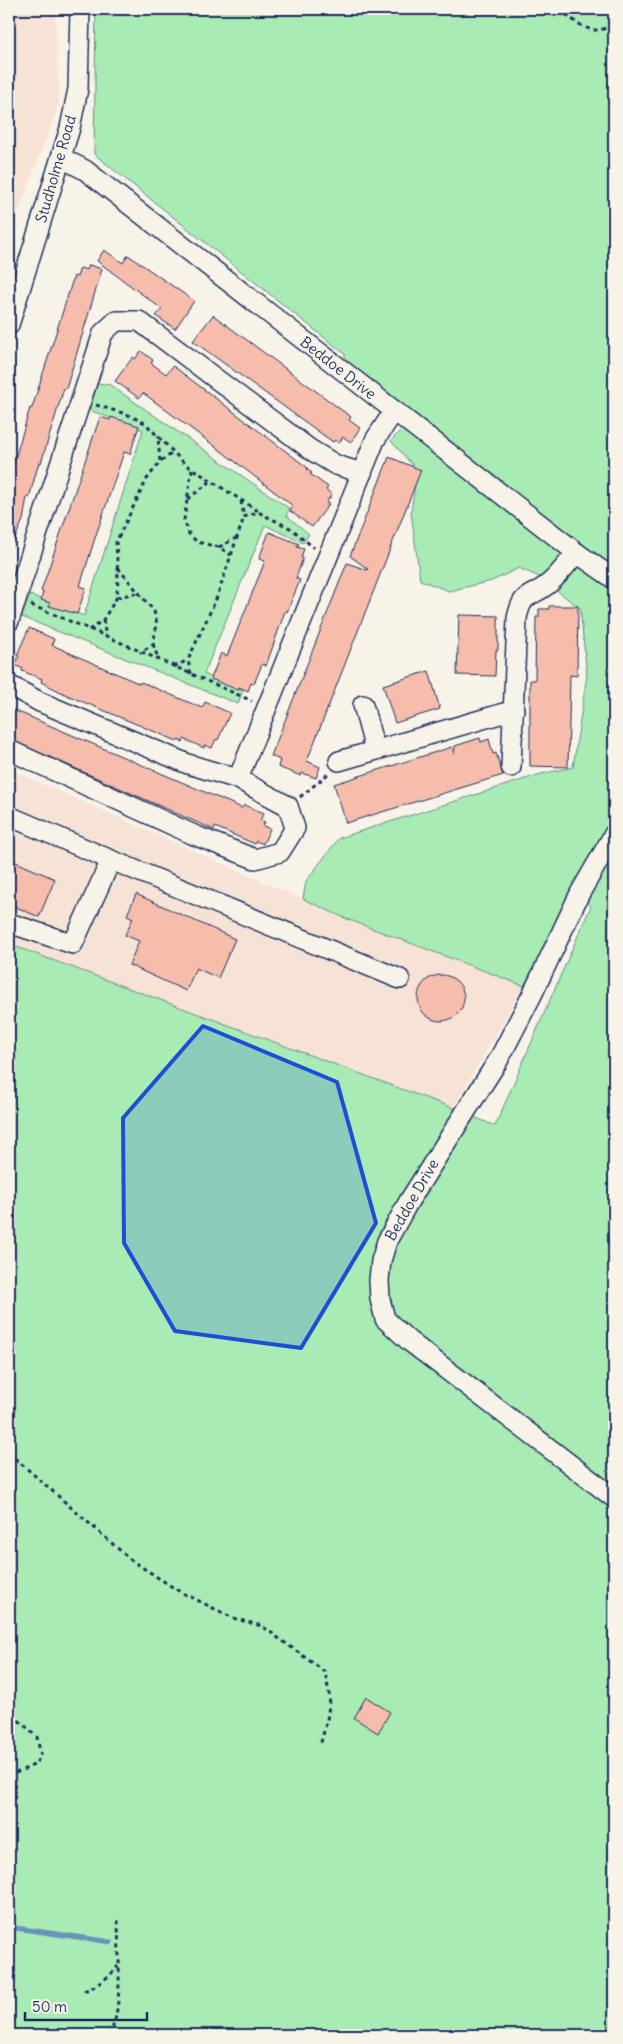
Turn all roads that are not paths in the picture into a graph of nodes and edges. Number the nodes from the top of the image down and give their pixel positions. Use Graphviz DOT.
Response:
graph roads {
  1 [pos="80,9"];
  2 [pos="62,158"];
  3 [pos="9,325"];
  4 [pos="394,412"];
  5 [pos="362,473"];
  6 [pos="576,553"];
  7 [pos="614,579"];
  8 [pos="9,621"];
  9 [pos="9,685"];
  10 [pos="362,705"];
  11 [pos="514,710"];
  12 [pos="9,750"];
  13 [pos="375,750"];
  14 [pos="339,761"];
  15 [pos="512,767"];
  16 [pos="238,779"];
  17 [pos="9,816"];
  18 [pos="614,834"];
  19 [pos="111,860"];
  20 [pos="9,923"];
  21 [pos="400,979"];
  22 [pos="614,1498"];
  1 -- 2 [label="street, Studholme Road"];
  2 -- 3 [label="street, Studholme Road"];
  2 -- 4 [label="street, Beddoe Drive"];
  4 -- 5 [label="street"];
  4 -- 6 [label="street, Beddoe Drive"];
  5 -- 8 [label="street"];
  5 -- 16 [label="street"];
  6 -- 7 [label="street, Beddoe Drive"];
  6 -- 11 [label="street"];
  9 -- 16 [label="street"];
  10 -- 13 [label="street"];
  11 -- 13 [label="street"];
  11 -- 15 [label="street"];
  12 -- 16 [label="street"];
  13 -- 14 [label="street"];
  17 -- 19 [label="street"];
  18 -- 22 [label="street, Beddoe Drive"];
  19 -- 20 [label="street"];
  19 -- 21 [label="street"];
}
